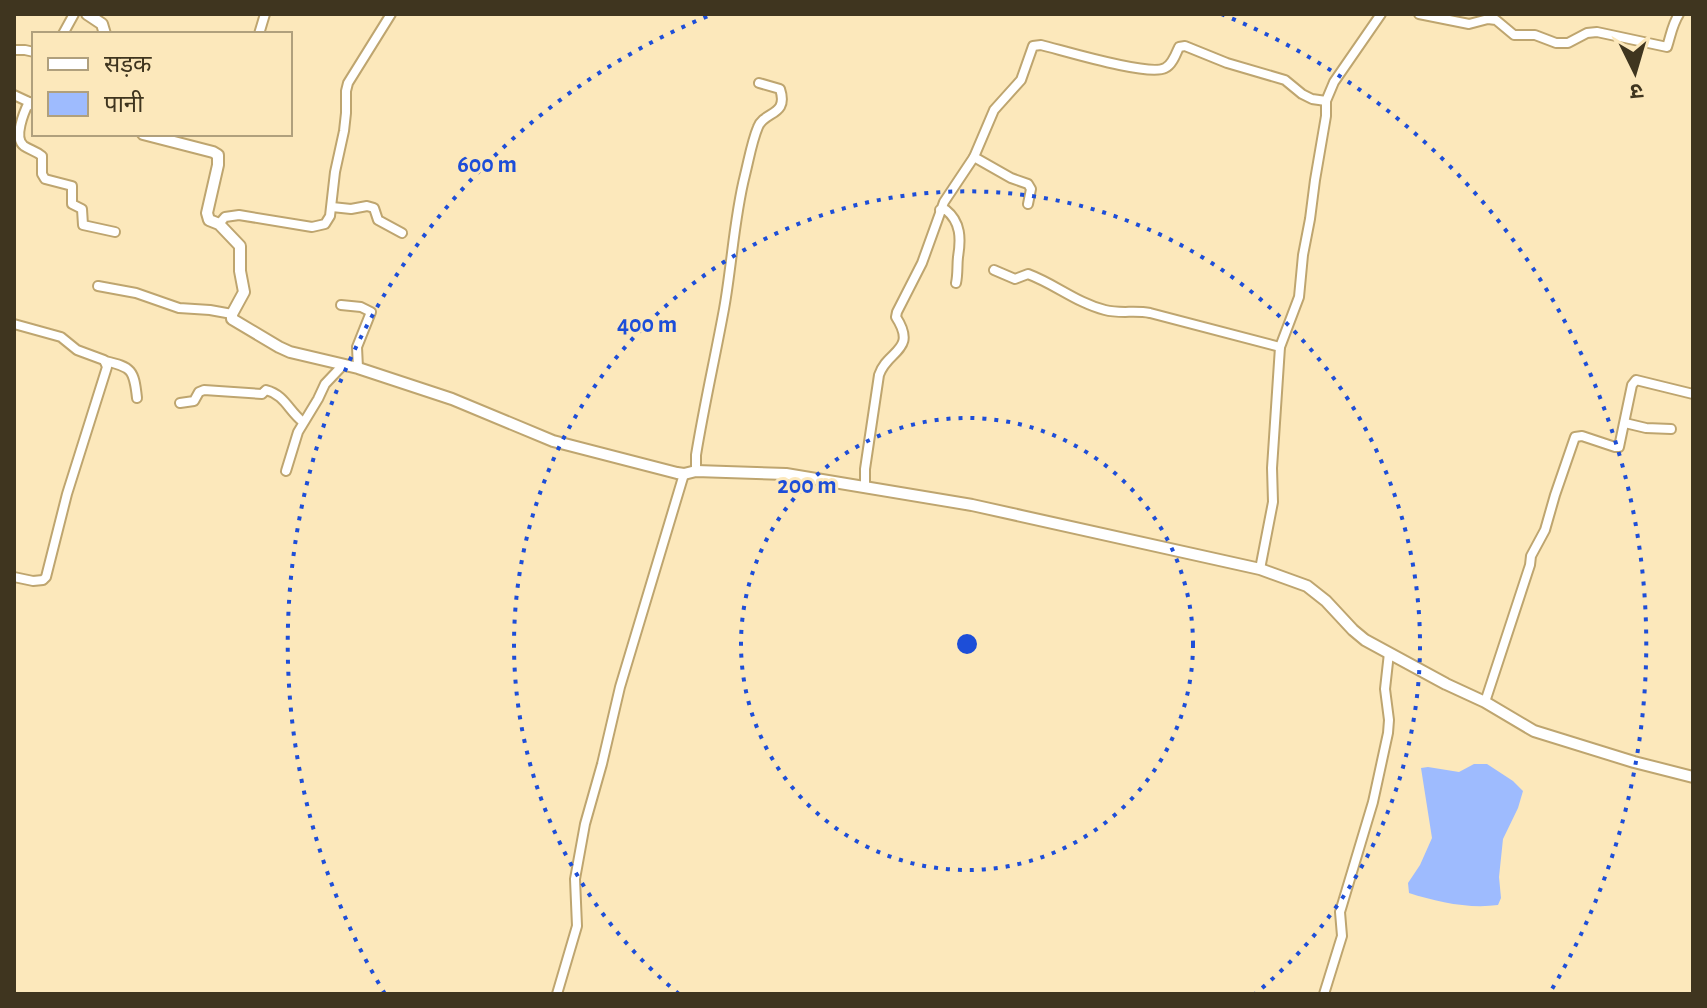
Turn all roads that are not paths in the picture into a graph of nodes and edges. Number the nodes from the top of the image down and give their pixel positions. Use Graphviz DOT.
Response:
graph roads {
  1 [pos="74,14"];
  2 [pos="87,14"];
  3 [pos="391,14"];
  4 [pos="1381,14"];
  5 [pos="1419,14"];
  6 [pos="1679,14"];
  7 [pos="64,32"];
  8 [pos="104,32"];
  9 [pos="759,83"];
  10 [pos="14,95"];
  11 [pos="1326,101"];
  12 [pos="32,104"];
  13 [pos="150,136"];
  14 [pos="974,157"];
  15 [pos="1028,204"];
  16 [pos="332,207"];
  17 [pos="940,210"];
  18 [pos="219,224"];
  19 [pos="115,232"];
  20 [pos="402,233"];
  21 [pos="994,270"];
  22 [pos="956,283"];
  23 [pos="98,286"];
  24 [pos="341,305"];
  25 [pos="232,314"];
  26 [pos="14,324"];
  27 [pos="1280,347"];
  28 [pos="104,360"];
  29 [pos="343,365"];
  30 [pos="358,368"];
  31 [pos="1693,394"];
  32 [pos="137,398"];
  33 [pos="180,403"];
  34 [pos="303,422"];
  35 [pos="1625,423"];
  36 [pos="1671,429"];
  37 [pos="286,471"];
  38 [pos="696,471"];
  39 [pos="684,474"];
  40 [pos="865,487"];
  41 [pos="1260,569"];
  42 [pos="14,577"];
  43 [pos="1389,653"];
  44 [pos="1485,702"];
  45 [pos="1693,777"];
  46 [pos="557,994"];
  47 [pos="1324,994"];
  1 -- 7 [label="street"];
  2 -- 8 [label="street"];
  3 -- 16 [label="street"];
  4 -- 11 [label="street"];
  5 -- 6 [label="street"];
  9 -- 38 [label="street"];
  10 -- 12 [label="street"];
  11 -- 14 [label="street"];
  11 -- 27 [label="street"];
  12 -- 19 [label="street"];
  13 -- 18 [label="street"];
  14 -- 15 [label="street"];
  14 -- 17 [label="street"];
  16 -- 18 [label="street"];
  16 -- 20 [label="street"];
  17 -- 22 [label="street"];
  17 -- 40 [label="street"];
  18 -- 25 [label="street"];
  21 -- 27 [label="street"];
  23 -- 25 [label="street"];
  24 -- 30 [label="street"];
  25 -- 29 [label="street"];
  26 -- 28 [label="street"];
  27 -- 41 [label="street"];
  28 -- 32 [label="street"];
  28 -- 42 [label="street"];
  29 -- 30 [label="street"];
  29 -- 34 [label="street"];
  30 -- 39 [label="street"];
  31 -- 35 [label="street"];
  33 -- 34 [label="street"];
  34 -- 37 [label="street"];
  35 -- 36 [label="street"];
  35 -- 44 [label="street"];
  38 -- 39 [label="street"];
  38 -- 40 [label="street"];
  39 -- 46 [label="street"];
  40 -- 41 [label="street"];
  41 -- 43 [label="street"];
  43 -- 44 [label="street"];
  43 -- 47 [label="street"];
  44 -- 45 [label="street"];
}
